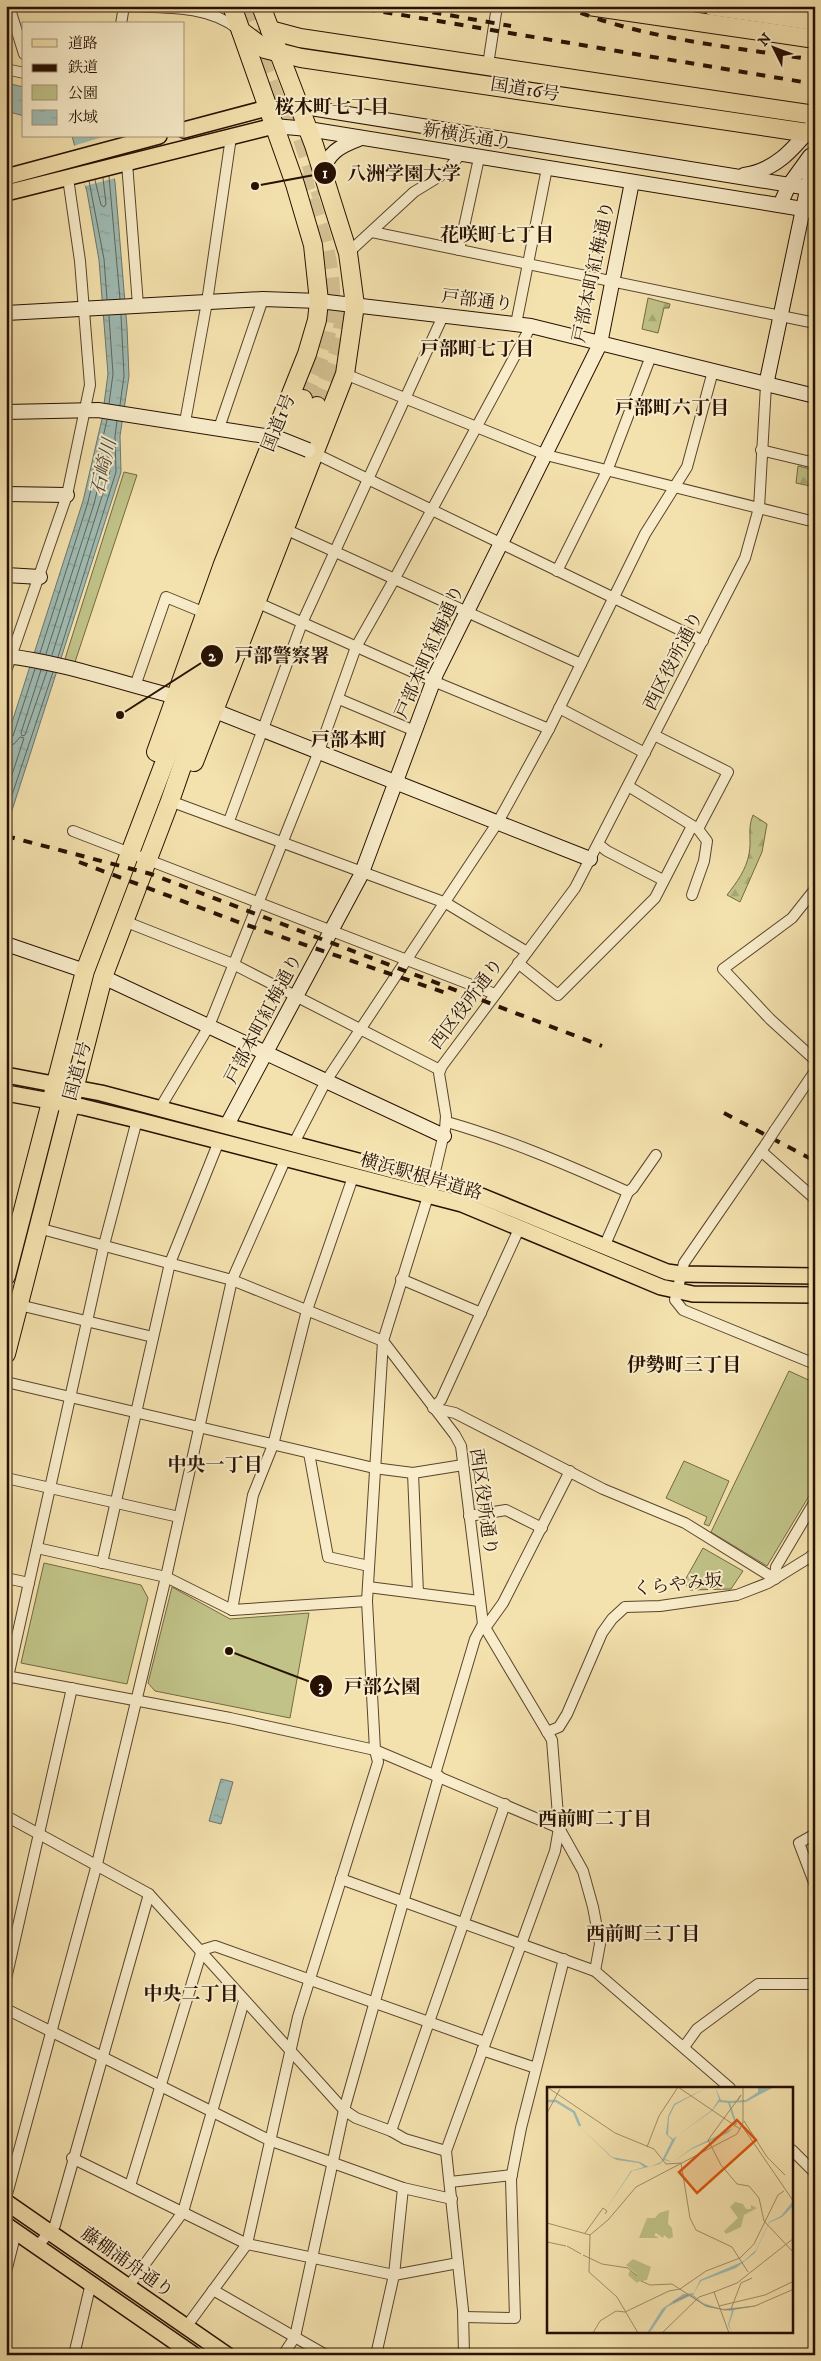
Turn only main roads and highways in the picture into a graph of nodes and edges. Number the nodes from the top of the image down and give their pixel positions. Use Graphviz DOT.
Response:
graph roads {
  1 [pos="232,6"];
  2 [pos="261,6"];
  3 [pos="274,6"];
  4 [pos="589,6"];
  5 [pos="712,6"];
  6 [pos="815,21"];
  7 [pos="270,30"];
  8 [pos="241,31"];
  9 [pos="815,39"];
  10 [pos="312,40"];
  11 [pos="278,53"];
  12 [pos="267,108"];
  13 [pos="815,115"];
  14 [pos="274,126"];
  15 [pos="185,130"];
  16 [pos="812,130"];
  17 [pos="143,138"];
  18 [pos="128,140"];
  19 [pos="6,177"];
  20 [pos="6,193"];
  21 [pos="310,403"];
  22 [pos="195,703"];
  23 [pos="6,1075"];
  24 [pos="56,1083"];
  25 [pos="74,1086"];
  26 [pos="6,1093"];
  27 [pos="51,1100"];
  28 [pos="70,1104"];
  29 [pos="7,1269"];
  30 [pos="815,1276"];
  31 [pos="815,1295"];
  32 [pos="6,1354"];
  33 [pos="6,2202"];
  34 [pos="11,2228"];
  35 [pos="194,2355"];
  36 [pos="227,2355"];
  1 -- 8 [label="highway, 国道1号"];
  2 -- 7 [label="highway, 国道1号"];
  3 -- 10 [label="highway"];
  4 -- 9 [label="highway"];
  5 -- 6 [label="highway"];
  7 -- 10 [label="highway, 国道16号"];
  7 -- 11 [label="highway, 国道1号"];
  8 -- 11 [label="highway, 国道16号"];
  8 -- 12 [label="highway, 国道1号"];
  10 -- 13 [label="highway, 国道16号"];
  11 -- 16 [label="highway, 国道16号"];
  11 -- 22 [label="highway, 国道1号"];
  12 -- 14 [label="highway, 国道1号"];
  12 -- 15 [label="main road, 新横浜通り"];
  14 -- 20 [label="main road, 新横浜通り"];
  14 -- 22 [label="highway, 国道1号"];
  17 -- 18 [label="main road"];
  18 -- 19 [label="main road"];
  21 -- 22 [label="highway, 国道1号"];
  22 -- 24 [label="highway, 国道1号"];
  22 -- 25 [label="highway, 国道1号"];
  23 -- 24 [label="main road, 横浜駅根岸道路"];
  24 -- 25 [label="main road, 横浜駅根岸道路"];
  24 -- 27 [label="highway, 国道1号"];
  25 -- 28 [label="highway, 国道1号"];
  25 -- 30 [label="main road, 横浜駅根岸道路"];
  26 -- 27 [label="main road, 横浜駅根岸道路"];
  27 -- 28 [label="main road, 横浜駅根岸道路"];
  27 -- 29 [label="highway, 国道1号"];
  28 -- 31 [label="main road, 横浜駅根岸道路"];
  28 -- 32 [label="highway, 国道1号"];
  33 -- 36 [label="main road, 藤棚浦舟通り"];
  34 -- 35 [label="main road"];
}
